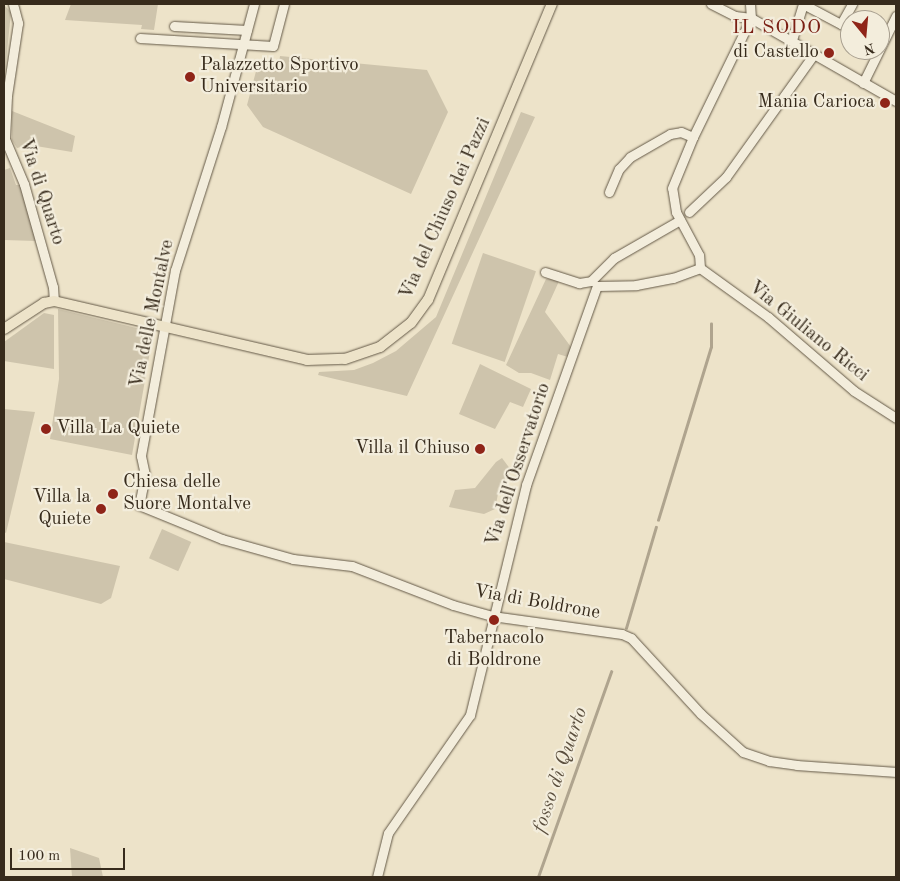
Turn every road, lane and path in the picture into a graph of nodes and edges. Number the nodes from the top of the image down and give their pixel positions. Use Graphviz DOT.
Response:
graph roads {
  1 [pos="13,4"];
  2 [pos="254,4"];
  3 [pos="284,4"];
  4 [pos="552,4"];
  5 [pos="711,4"];
  6 [pos="750,4"];
  7 [pos="803,4"];
  8 [pos="896,16"];
  9 [pos="751,18"];
  10 [pos="840,23"];
  11 [pos="174,26"];
  12 [pos="890,28"];
  13 [pos="247,30"];
  14 [pos="140,38"];
  15 [pos="792,40"];
  16 [pos="243,46"];
  17 [pos="814,54"];
  18 [pos="875,60"];
  19 [pos="863,84"];
  20 [pos="896,101"];
  21 [pos="693,137"];
  22 [pos="609,192"];
  23 [pos="690,212"];
  24 [pos="680,220"];
  25 [pos="700,268"];
  26 [pos="544,272"];
  27 [pos="54,301"];
  28 [pos="164,327"];
  29 [pos="4,329"];
  30 [pos="896,418"];
  31 [pos="139,505"];
  32 [pos="492,616"];
  33 [pos="896,772"];
  34 [pos="377,877"];
  1 -- 27 [label="street, Via di Quarto"];
  2 -- 13 [label="street, Via delle Montalve"];
  3 -- 16 [label="street"];
  4 -- 28 [label="main road, Via del Chiuso dei Pazzi"];
  5 -- 9 [label="street"];
  6 -- 9 [label="street"];
  7 -- 10 [label="street"];
  7 -- 15 [label="street"];
  8 -- 12 [label="street"];
  9 -- 15 [label="street"];
  9 -- 21 [label="street"];
  11 -- 13 [label="street"];
  13 -- 16 [label="street, Via delle Montalve"];
  14 -- 16 [label="street"];
  15 -- 17 [label="street"];
  16 -- 28 [label="street, Via delle Montalve"];
  17 -- 19 [label="street"];
  17 -- 23 [label="street"];
  18 -- 19 [label="street"];
  19 -- 20 [label="street"];
  21 -- 22 [label="street"];
  21 -- 24 [label="street"];
  24 -- 25 [label="street"];
  24 -- 26 [label="street"];
  25 -- 30 [label="street, Via Giuliano Ricci"];
  25 -- 32 [label="street, Via dell'Osservatorio"];
  27 -- 28 [label="main road, Via del Chiuso dei Pazzi"];
  27 -- 29 [label="main road"];
  28 -- 31 [label="street, Via delle Montalve"];
  31 -- 32 [label="street, Via di Boldrone"];
  32 -- 33 [label="street, Via di Boldrone"];
  32 -- 34 [label="street, Via dell'Osservatorio"];
}
